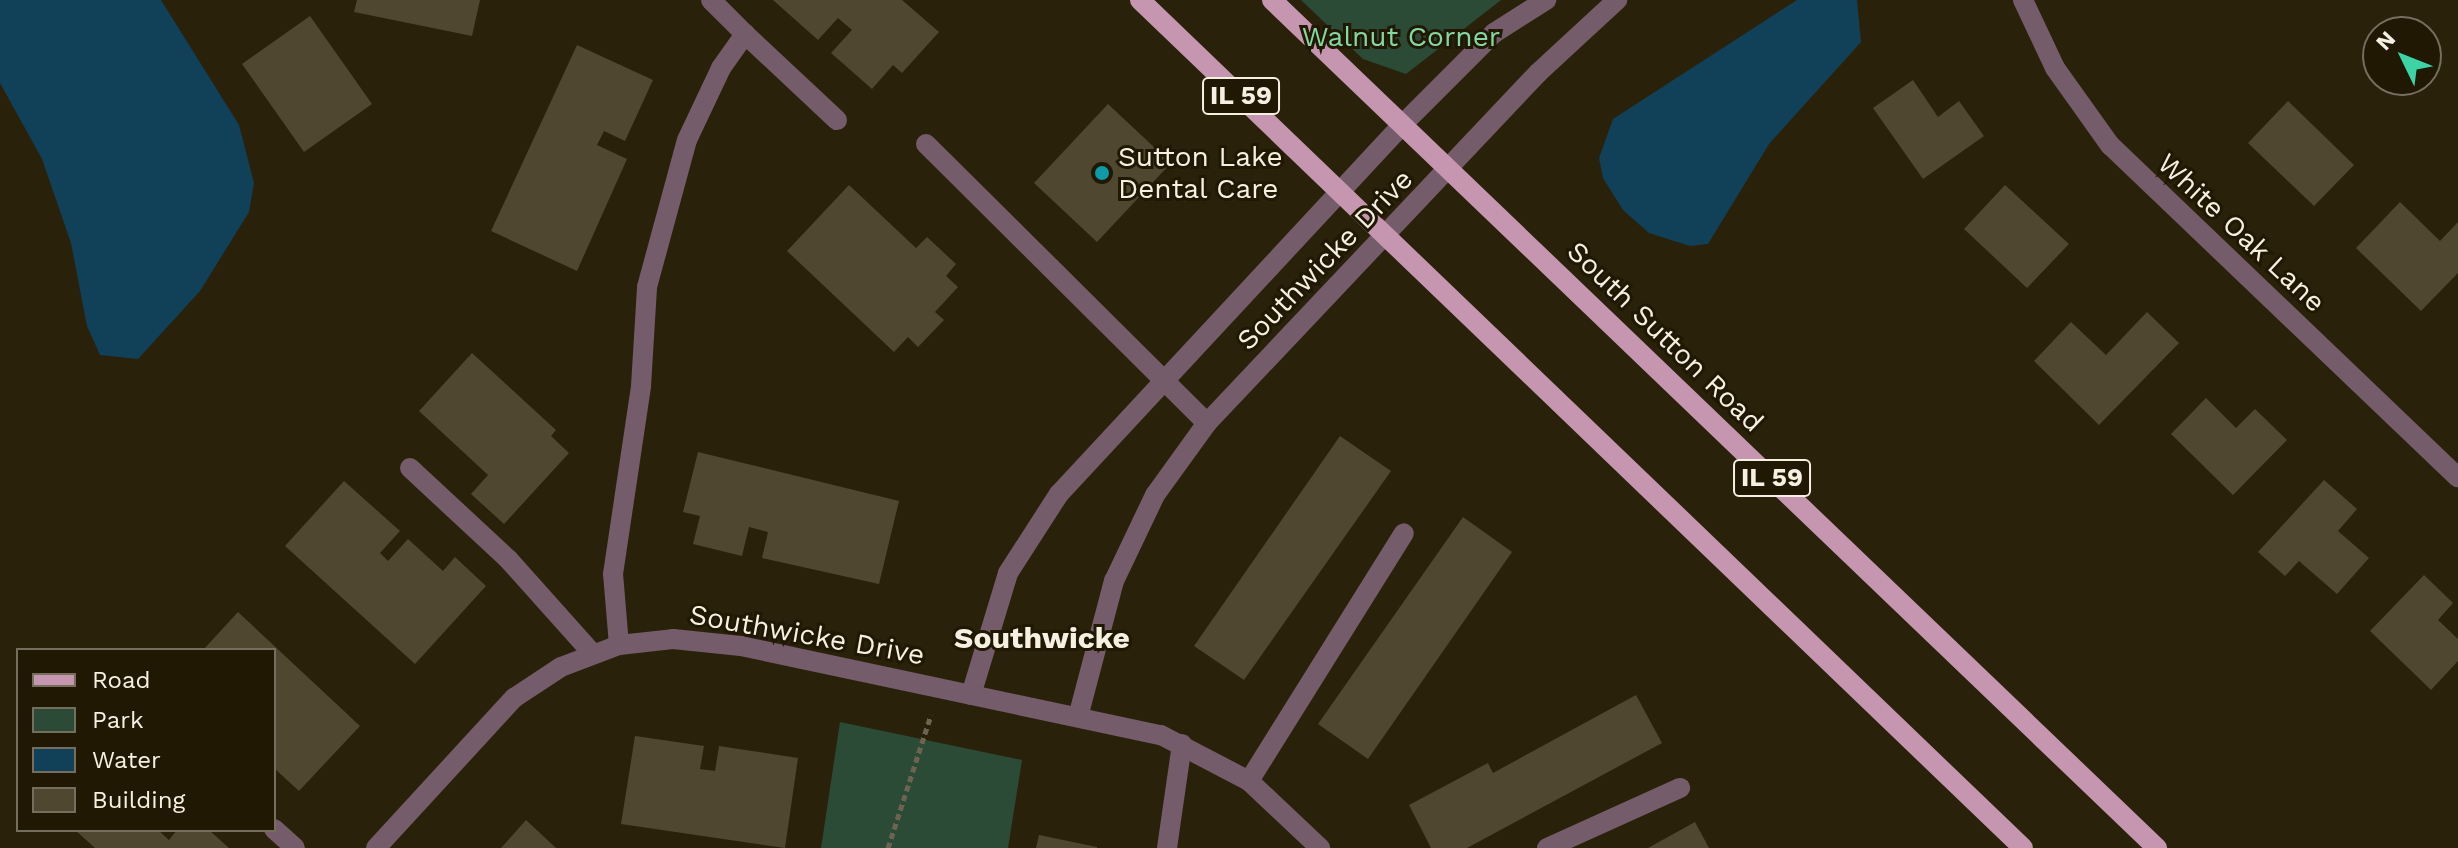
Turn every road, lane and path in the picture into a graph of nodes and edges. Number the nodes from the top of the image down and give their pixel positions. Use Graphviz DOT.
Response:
graph roads {
  1 [pos="711,0"];
  2 [pos="1140,0"];
  3 [pos="1272,0"];
  4 [pos="1546,0"];
  5 [pos="1617,0"];
  6 [pos="2023,0"];
  7 [pos="745,34"];
  8 [pos="837,120"];
  9 [pos="1403,124"];
  10 [pos="926,144"];
  11 [pos="1450,170"];
  12 [pos="1342,192"];
  13 [pos="1387,235"];
  14 [pos="1162,384"];
  15 [pos="1207,423"];
  16 [pos="410,468"];
  17 [pos="2458,477"];
  18 [pos="1404,533"];
  19 [pos="619,645"];
  20 [pos="593,654"];
  21 [pos="936,686"];
  22 [pos="971,695"];
  23 [pos="1078,717"];
  24 [pos="1182,744"];
  25 [pos="1249,781"];
  26 [pos="1680,788"];
  27 [pos="276,831"];
  28 [pos="295,848"];
  29 [pos="376,848"];
  30 [pos="888,848"];
  31 [pos="1167,848"];
  32 [pos="1320,848"];
  33 [pos="1547,848"];
  34 [pos="2023,848"];
  35 [pos="2157,848"];
  1 -- 7 [label="street"];
  2 -- 12 [label="main road, IL 59"];
  3 -- 9 [label="main road, South Sutton Road / IL 59"];
  4 -- 9 [label="street, Southwicke Drive"];
  5 -- 11 [label="street, Southwicke Drive"];
  6 -- 17 [label="street, White Oak Lane"];
  7 -- 8 [label="street"];
  7 -- 19 [label="street"];
  9 -- 11 [label="main road, South Sutton Road / IL 59"];
  9 -- 12 [label="street, Southwicke Drive"];
  10 -- 14 [label="street"];
  11 -- 13 [label="street, Southwicke Drive"];
  11 -- 35 [label="main road, South Sutton Road / IL 59"];
  12 -- 13 [label="main road, IL 59"];
  12 -- 14 [label="street, Southwicke Drive"];
  13 -- 15 [label="street, Southwicke Drive"];
  13 -- 34 [label="main road, IL 59"];
  14 -- 15 [label="street"];
  14 -- 22 [label="street, Southwicke Drive"];
  15 -- 23 [label="street, Southwicke Drive"];
  16 -- 20 [label="street"];
  18 -- 25 [label="street"];
  19 -- 20 [label="street, Southwicke Drive"];
  19 -- 21 [label="street, Southwicke Drive"];
  20 -- 29 [label="street, Southwicke Drive"];
  21 -- 22 [label="street, Southwicke Drive"];
  21 -- 30 [label="path"];
  22 -- 23 [label="street, Southwicke Drive"];
  23 -- 24 [label="street"];
  24 -- 25 [label="street"];
  24 -- 31 [label="street"];
  25 -- 32 [label="street"];
  26 -- 33 [label="street"];
  27 -- 28 [label="street"];
}
